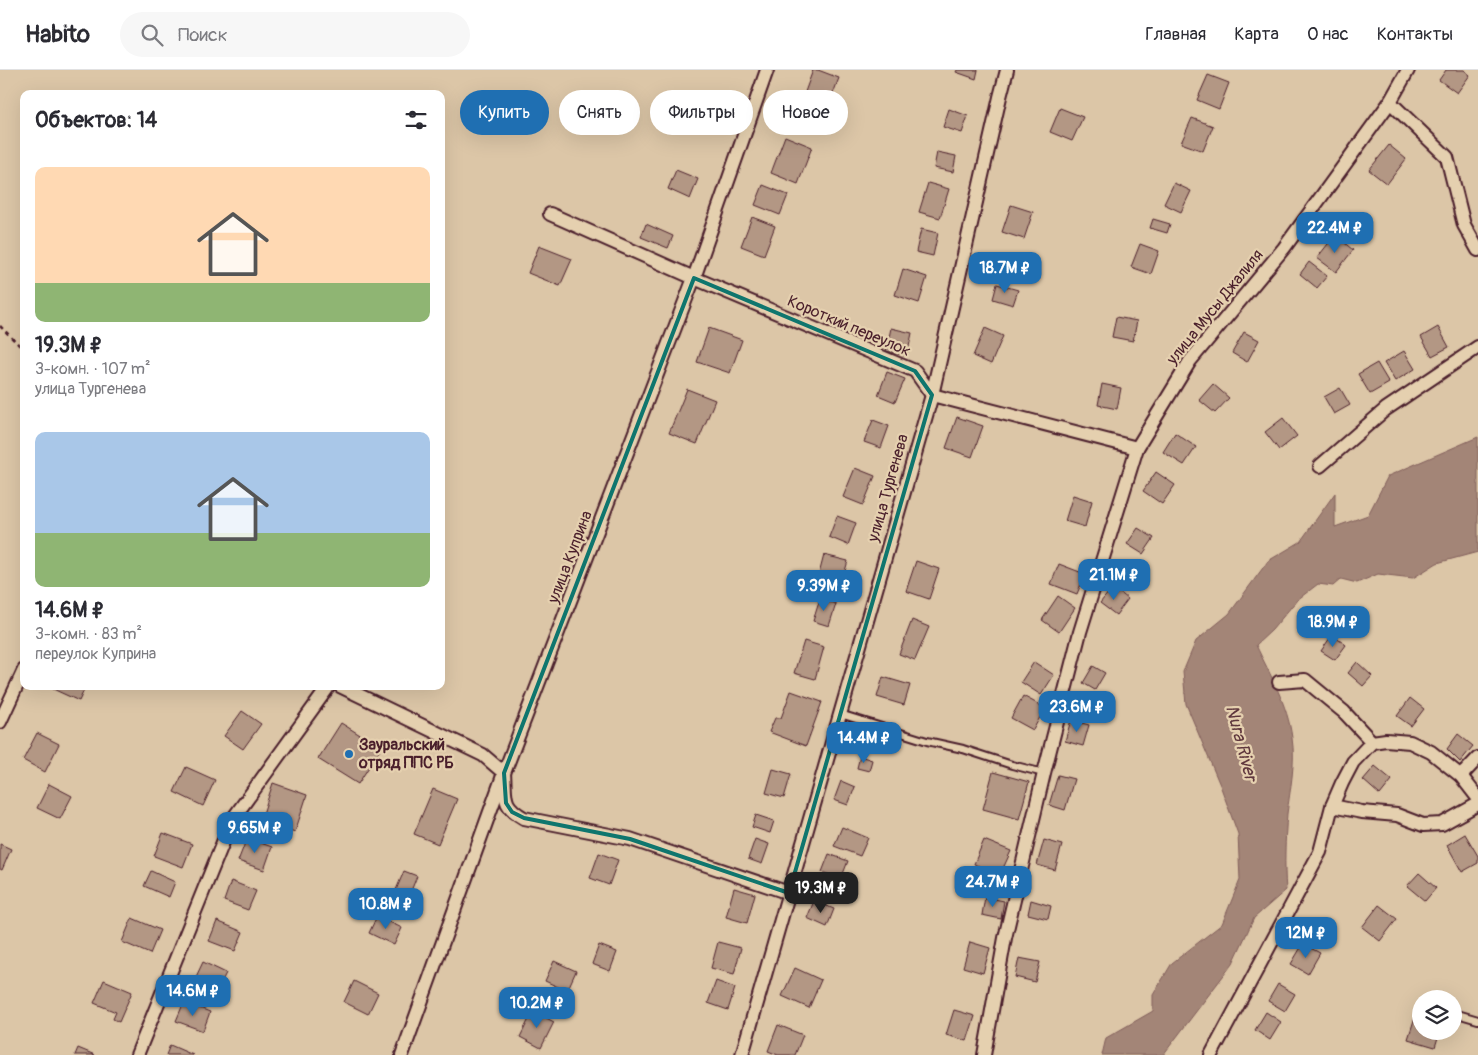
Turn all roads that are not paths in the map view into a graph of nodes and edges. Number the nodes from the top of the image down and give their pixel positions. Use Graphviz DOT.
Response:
graph roads {
  1 [pos="767,70"];
  2 [pos="1007,70"];
  3 [pos="1408,70"];
  4 [pos="1390,102"];
  5 [pos="550,214"];
  6 [pos="1478,250"];
  7 [pos="694,278"];
  8 [pos="1478,347"];
  9 [pos="932,395"];
  10 [pos="1137,448"];
  11 [pos="1320,466"];
  12 [pos="20,679"];
  13 [pos="1279,682"];
  14 [pos="326,690"];
  15 [pos="348,690"];
  16 [pos="840,714"];
  17 [pos="0,722"];
  18 [pos="1372,742"];
  19 [pos="1478,758"];
  20 [pos="1044,772"];
  21 [pos="504,773"];
  22 [pos="1461,776"];
  23 [pos="1478,798"];
  24 [pos="1478,804"];
  25 [pos="1332,806"];
  26 [pos="789,893"];
  27 [pos="1462,1015"];
  28 [pos="1478,1020"];
  29 [pos="137,1055"];
  30 [pos="402,1055"];
  31 [pos="742,1055"];
  32 [pos="984,1055"];
  33 [pos="1211,1055"];
  1 -- 7 [label="street, улица Куприна"];
  2 -- 9 [label="street, улица Тургенева"];
  3 -- 4 [label="street, улица Мусы Джалиля"];
  4 -- 6 [label="street"];
  4 -- 10 [label="street, улица Мусы Джалиля"];
  5 -- 7 [label="street, Короткий переулок"];
  7 -- 9 [label="street, Короткий переулок"];
  7 -- 21 [label="street, улица Куприна"];
  8 -- 11 [label="street"];
  9 -- 10 [label="street"];
  9 -- 16 [label="street, улица Тургенева"];
  10 -- 20 [label="street, улица Мусы Джалиля"];
  12 -- 17 [label="street"];
  13 -- 18 [label="street"];
  14 -- 29 [label="street"];
  15 -- 21 [label="street"];
  16 -- 20 [label="lane"];
  16 -- 26 [label="street, улица Тургенева"];
  18 -- 22 [label="street"];
  18 -- 25 [label="street"];
  19 -- 22 [label="street"];
  20 -- 32 [label="street, улица Мусы Джалиля"];
  21 -- 26 [label="street"];
  21 -- 30 [label="street, улица Куприна"];
  22 -- 23 [label="street"];
  24 -- 25 [label="street"];
  25 -- 33 [label="street"];
  26 -- 31 [label="street, улица Тургенева"];
  27 -- 28 [label="lane"];
}
